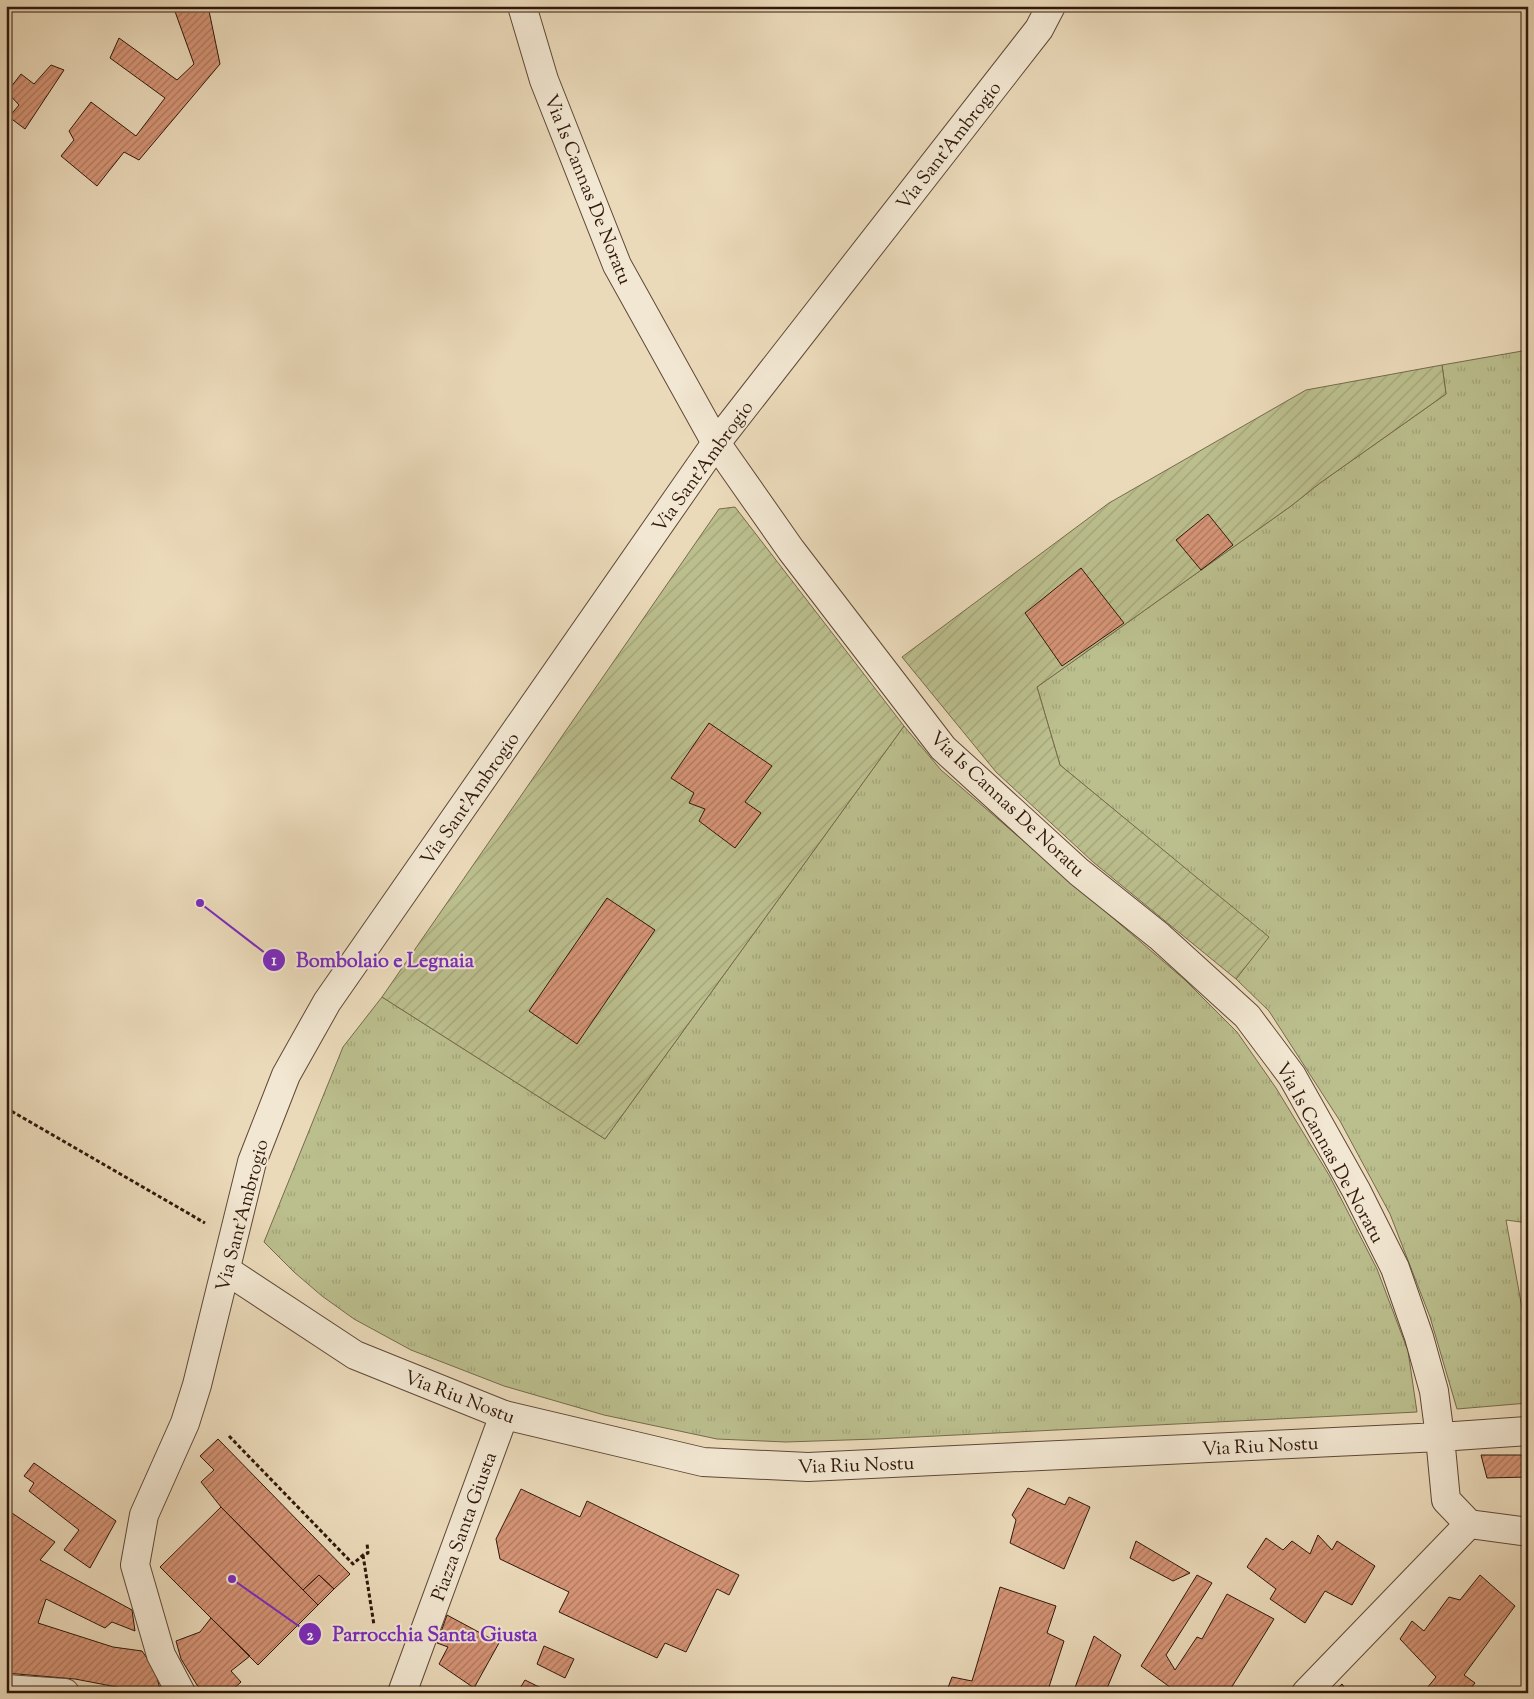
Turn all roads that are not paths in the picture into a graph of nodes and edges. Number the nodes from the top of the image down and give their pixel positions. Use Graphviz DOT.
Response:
graph roads {
  1 [pos="522,6"];
  2 [pos="1051,6"];
  3 [pos="716,443"];
  4 [pos="226,1270"];
  5 [pos="504,1416"];
  6 [pos="1528,1431"];
  7 [pos="1440,1437"];
  8 [pos="1468,1524"];
  9 [pos="1528,1532"];
  10 [pos="6,1689"];
  11 [pos="65,1693"];
  12 [pos="181,1693"];
  13 [pos="402,1693"];
  14 [pos="1306,1693"];
  1 -- 3 [label="street, Via Is Cannas De Noratu"];
  2 -- 3 [label="street, Via Sant'Ambrogio"];
  3 -- 4 [label="street, Via Sant'Ambrogio"];
  3 -- 7 [label="street, Via Is Cannas De Noratu"];
  4 -- 5 [label="street, Via Riu Nostu"];
  4 -- 12 [label="street, Via Sant'Ambrogio"];
  5 -- 7 [label="street, Via Riu Nostu"];
  5 -- 13 [label="street, Piazza Santa Giusta"];
  6 -- 7 [label="street, Via Riu Nostu"];
  7 -- 8 [label="street, Via Is Cannas De Noratu"];
  8 -- 9 [label="street"];
  8 -- 14 [label="street"];
  10 -- 11 [label="street"];
}
